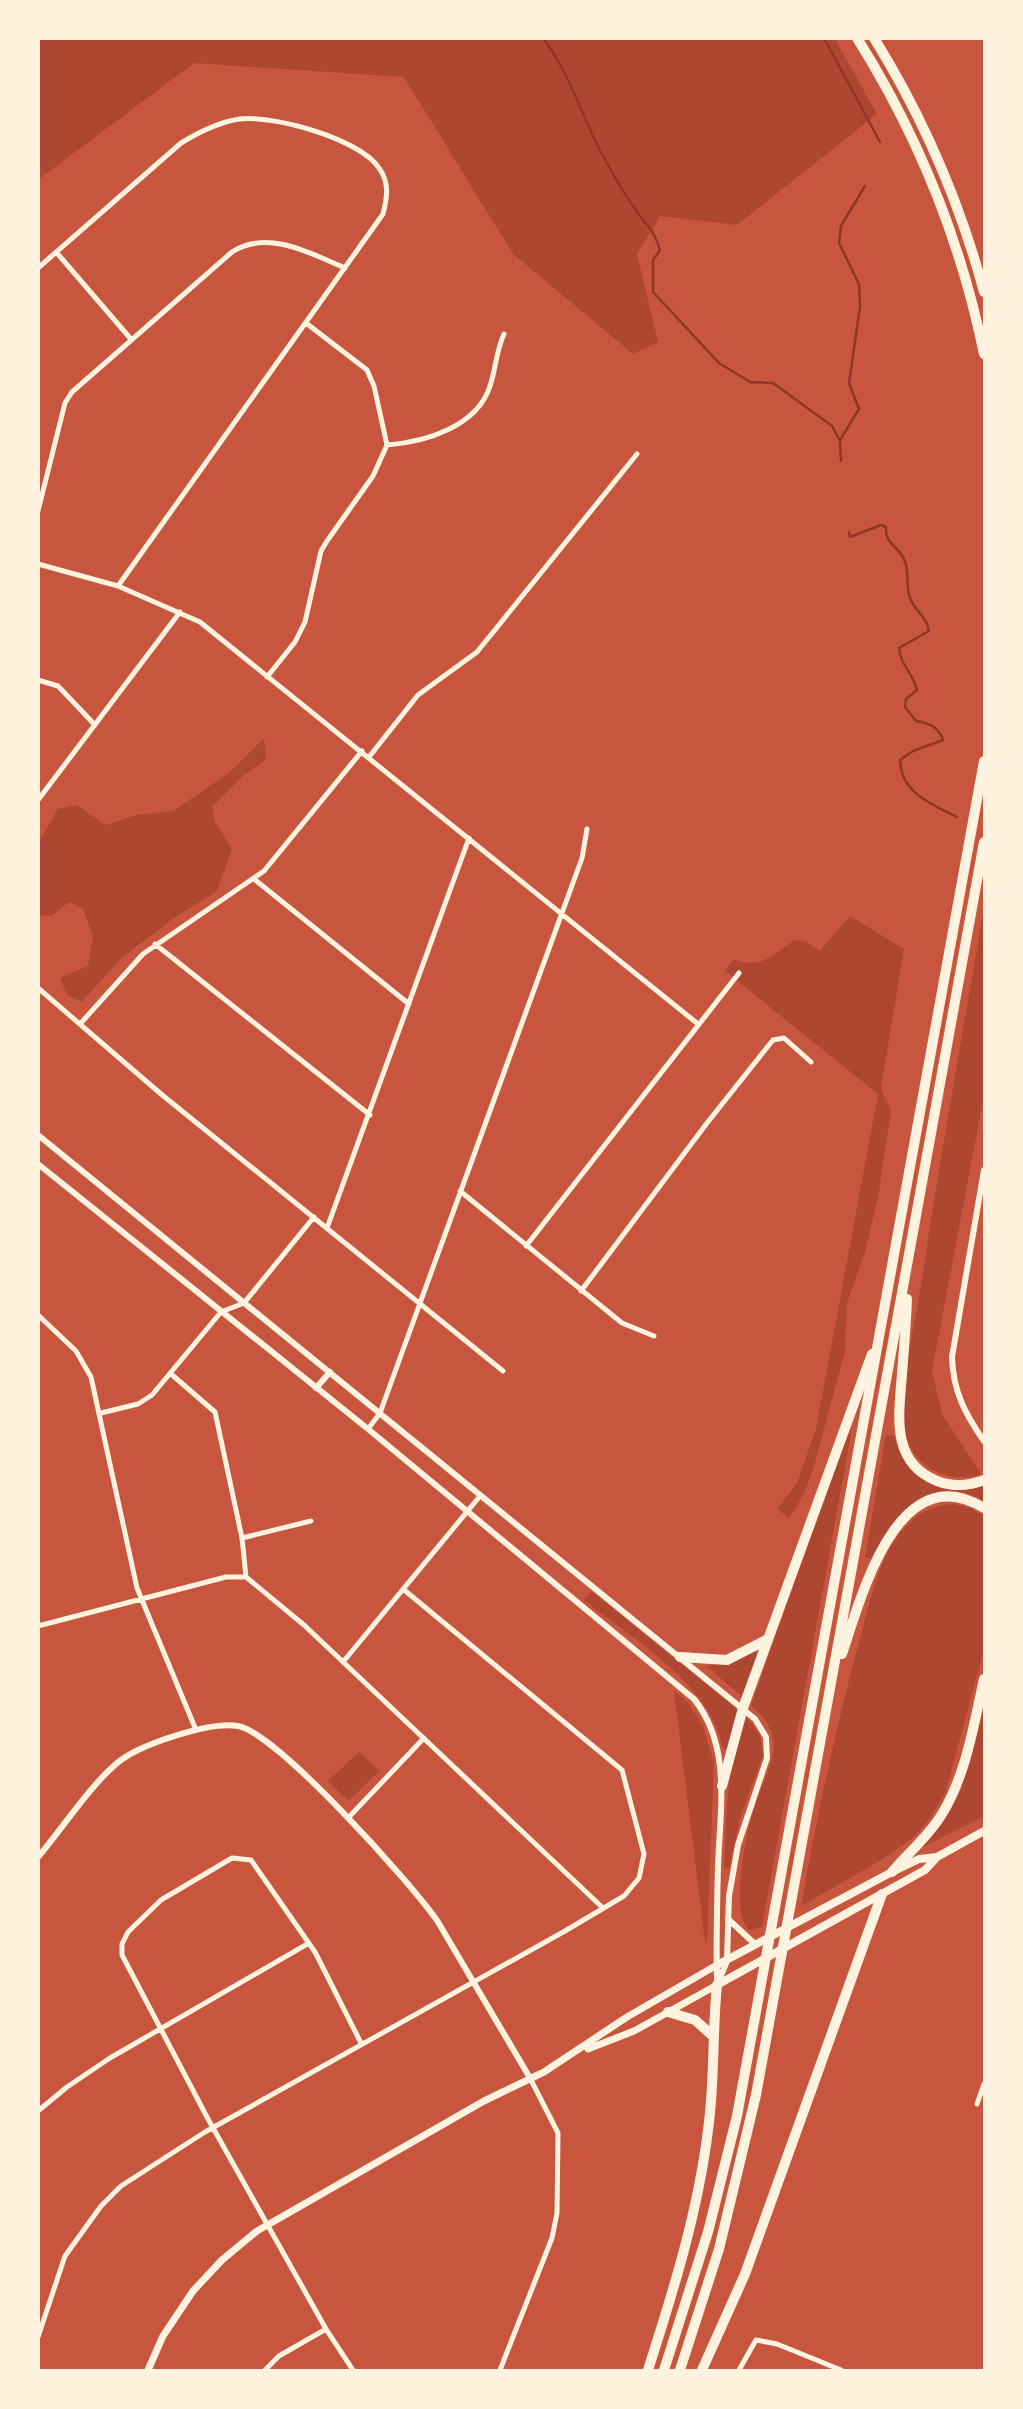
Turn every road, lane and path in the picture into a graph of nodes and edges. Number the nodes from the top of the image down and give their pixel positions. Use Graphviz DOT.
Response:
graph roads {
  1 [pos="857,38"];
  2 [pos="874,38"];
  3 [pos="57,253"];
  4 [pos="38,268"];
  5 [pos="345,268"];
  6 [pos="985,292"];
  7 [pos="306,323"];
  8 [pos="504,334"];
  9 [pos="130,338"];
  10 [pos="985,354"];
  11 [pos="387,445"];
  12 [pos="637,454"];
  13 [pos="38,511"];
  14 [pos="38,564"];
  15 [pos="118,586"];
  16 [pos="180,612"];
  17 [pos="267,677"];
  18 [pos="38,680"];
  19 [pos="95,725"];
  20 [pos="362,751"];
  21 [pos="369,757"];
  22 [pos="985,761"];
  23 [pos="38,800"];
  24 [pos="587,829"];
  25 [pos="469,838"];
  26 [pos="985,842"];
  27 [pos="254,879"];
  28 [pos="562,914"];
  29 [pos="156,944"];
  30 [pos="739,973"];
  31 [pos="38,988"];
  32 [pos="409,1004"];
  33 [pos="80,1024"];
  34 [pos="698,1024"];
  35 [pos="811,1062"];
  36 [pos="370,1115"];
  37 [pos="38,1135"];
  38 [pos="38,1164"];
  39 [pos="985,1170"];
  40 [pos="460,1191"];
  41 [pos="314,1217"];
  42 [pos="327,1228"];
  43 [pos="911,1245"];
  44 [pos="526,1246"];
  45 [pos="581,1291"];
  46 [pos="244,1303"];
  47 [pos="419,1303"];
  48 [pos="221,1312"];
  49 [pos="38,1315"];
  50 [pos="882,1327"];
  51 [pos="654,1336"];
  52 [pos="503,1371"];
  53 [pos="330,1372"];
  54 [pos="171,1374"];
  55 [pos="316,1388"];
  56 [pos="101,1413"];
  57 [pos="380,1413"];
  58 [pos="368,1429"];
  59 [pos="985,1441"];
  60 [pos="985,1480"];
  61 [pos="480,1496"];
  62 [pos="985,1508"];
  63 [pos="467,1512"];
  64 [pos="311,1521"];
  65 [pos="242,1538"];
  66 [pos="246,1577"];
  67 [pos="403,1589"];
  68 [pos="141,1600"];
  69 [pos="38,1626"];
  70 [pos="768,1639"];
  71 [pos="680,1657"];
  72 [pos="343,1662"];
  73 [pos="985,1679"];
  74 [pos="832,1681"];
  75 [pos="743,1708"];
  76 [pos="197,1730"];
  77 [pos="424,1738"];
  78 [pos="722,1786"];
  79 [pos="348,1818"];
  80 [pos="985,1831"];
  81 [pos="38,1857"];
  82 [pos="937,1857"];
  83 [pos="892,1872"];
  84 [pos="882,1894"];
  85 [pos="603,1908"];
  86 [pos="727,1919"];
  87 [pos="309,1943"];
  88 [pos="756,1945"];
  89 [pos="727,1961"];
  90 [pos="716,1965"];
  91 [pos="472,1983"];
  92 [pos="717,1985"];
  93 [pos="668,2012"];
  94 [pos="160,2029"];
  95 [pos="714,2037"];
  96 [pos="360,2043"];
  97 [pos="577,2053"];
  98 [pos="530,2078"];
  99 [pos="985,2084"];
  100 [pos="977,2104"];
  101 [pos="38,2111"];
  102 [pos="213,2128"];
  103 [pos="268,2225"];
  104 [pos="38,2305"];
  105 [pos="46,2308"];
  106 [pos="326,2329"];
  107 [pos="38,2337"];
  108 [pos="148,2371"];
  109 [pos="265,2371"];
  110 [pos="354,2371"];
  111 [pos="500,2371"];
  112 [pos="648,2371"];
  113 [pos="664,2371"];
  114 [pos="680,2371"];
  115 [pos="702,2371"];
  116 [pos="739,2371"];
  117 [pos="841,2371"];
  1 -- 10 [label="highway"];
  2 -- 6 [label="highway"];
  3 -- 4 [label="street"];
  3 -- 5 [label="street"];
  3 -- 9 [label="street"];
  5 -- 7 [label="street"];
  5 -- 9 [label="street"];
  7 -- 11 [label="street"];
  7 -- 15 [label="street"];
  8 -- 11 [label="street"];
  9 -- 13 [label="street"];
  11 -- 17 [label="street"];
  12 -- 21 [label="street"];
  14 -- 15 [label="street"];
  15 -- 16 [label="street"];
  16 -- 17 [label="street"];
  16 -- 19 [label="street"];
  17 -- 20 [label="street"];
  18 -- 19 [label="street"];
  19 -- 23 [label="street"];
  20 -- 21 [label="street"];
  20 -- 27 [label="street"];
  21 -- 25 [label="street"];
  22 -- 50 [label="highway"];
  24 -- 28 [label="street"];
  25 -- 28 [label="street"];
  25 -- 32 [label="street"];
  26 -- 43 [label="highway"];
  27 -- 29 [label="street"];
  27 -- 32 [label="street"];
  28 -- 34 [label="street"];
  28 -- 40 [label="street"];
  29 -- 33 [label="street"];
  29 -- 36 [label="street"];
  30 -- 34 [label="street"];
  31 -- 33 [label="street"];
  32 -- 36 [label="street"];
  33 -- 41 [label="street"];
  34 -- 44 [label="street"];
  35 -- 45 [label="street"];
  36 -- 42 [label="street"];
  37 -- 46 [label="street"];
  38 -- 48 [label="street"];
  39 -- 59 [label="street"];
  40 -- 44 [label="street"];
  40 -- 47 [label="street"];
  41 -- 42 [label="street"];
  41 -- 46 [label="street"];
  42 -- 47 [label="street"];
  43 -- 60 [label="highway"];
  43 -- 74 [label="highway"];
  44 -- 45 [label="street"];
  45 -- 51 [label="street"];
  46 -- 48 [label="street"];
  46 -- 53 [label="street"];
  47 -- 52 [label="street"];
  47 -- 57 [label="street"];
  48 -- 54 [label="street"];
  48 -- 55 [label="street"];
  49 -- 56 [label="street"];
  50 -- 70 [label="highway"];
  50 -- 113 [label="highway"];
  53 -- 55 [label="street"];
  53 -- 57 [label="street"];
  54 -- 56 [label="street"];
  54 -- 65 [label="street"];
  55 -- 58 [label="street"];
  56 -- 68 [label="street"];
  57 -- 58 [label="street"];
  57 -- 61 [label="street"];
  58 -- 63 [label="street"];
  61 -- 63 [label="street"];
  61 -- 71 [label="street"];
  62 -- 74 [label="highway"];
  63 -- 67 [label="street"];
  63 -- 78 [label="street"];
  64 -- 65 [label="street"];
  65 -- 66 [label="street"];
  66 -- 68 [label="street"];
  66 -- 72 [label="street"];
  67 -- 72 [label="street"];
  67 -- 85 [label="street"];
  68 -- 69 [label="street"];
  68 -- 76 [label="street"];
  70 -- 71 [label="highway"];
  70 -- 75 [label="highway"];
  71 -- 75 [label="street"];
  72 -- 77 [label="street"];
  73 -- 83 [label="highway"];
  74 -- 114 [label="highway"];
  75 -- 78 [label="highway"];
  75 -- 86 [label="street"];
  76 -- 79 [label="street"];
  76 -- 81 [label="street"];
  77 -- 79 [label="street"];
  77 -- 85 [label="street"];
  78 -- 90 [label="street"];
  79 -- 91 [label="street"];
  80 -- 82 [label="main road"];
  82 -- 83 [label="main road"];
  82 -- 84 [label="main road"];
  83 -- 88 [label="main road"];
  84 -- 92 [label="main road"];
  84 -- 115 [label="highway"];
  85 -- 91 [label="street"];
  86 -- 88 [label="street"];
  86 -- 89 [label="street"];
  87 -- 94 [label="street"];
  87 -- 94 [label="street"];
  87 -- 96 [label="street"];
  88 -- 89 [label="main road"];
  89 -- 90 [label="main road"];
  89 -- 92 [label="street"];
  90 -- 92 [label="street"];
  90 -- 97 [label="main road"];
  91 -- 96 [label="street"];
  91 -- 98 [label="street"];
  92 -- 93 [label="main road"];
  92 -- 95 [label="highway"];
  93 -- 95 [label="highway"];
  93 -- 97 [label="main road"];
  94 -- 101 [label="street"];
  94 -- 102 [label="street"];
  95 -- 112 [label="highway"];
  96 -- 102 [label="street"];
  97 -- 98 [label="main road"];
  98 -- 103 [label="main road"];
  98 -- 111 [label="street"];
  99 -- 100 [label="street"];
  102 -- 103 [label="street"];
  102 -- 105 [label="street"];
  103 -- 106 [label="street"];
  103 -- 108 [label="main road"];
  104 -- 105 [label="street"];
  105 -- 107 [label="street"];
  106 -- 109 [label="street"];
  106 -- 110 [label="street"];
  116 -- 117 [label="street"];
}
